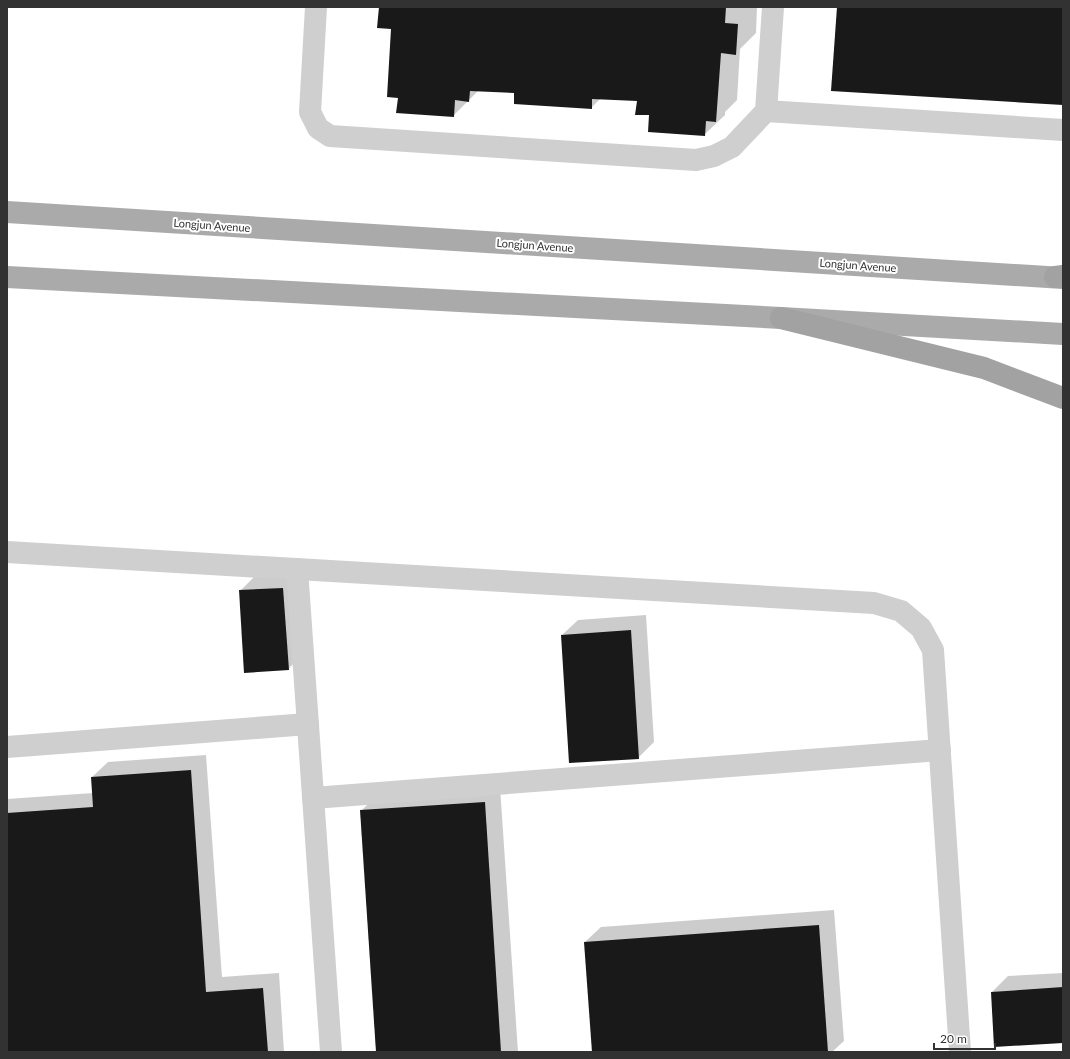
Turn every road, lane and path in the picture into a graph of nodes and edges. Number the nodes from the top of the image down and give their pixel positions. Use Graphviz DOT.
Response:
graph roads {
  1 [pos="316,7"];
  2 [pos="773,7"];
  3 [pos="766,111"];
  4 [pos="1063,130"];
  5 [pos="7,212"];
  6 [pos="7,277"];
  7 [pos="1060,277"];
  8 [pos="781,318"];
  9 [pos="1063,334"];
  10 [pos="1063,398"];
  11 [pos="7,552"];
  12 [pos="297,569"];
  13 [pos="308,724"];
  14 [pos="7,747"];
  15 [pos="940,750"];
  16 [pos="313,798"];
  17 [pos="331,1052"];
  18 [pos="960,1052"];
  1 -- 3 [label="street"];
  2 -- 3 [label="street"];
  3 -- 4 [label="street"];
  5 -- 7 [label="main road, Longjun Avenue"];
  6 -- 8 [label="main road"];
  8 -- 9 [label="main road"];
  8 -- 10 [label="highway"];
  11 -- 12 [label="street"];
  12 -- 13 [label="street"];
  12 -- 15 [label="street"];
  13 -- 14 [label="street"];
  13 -- 16 [label="street"];
  15 -- 16 [label="street"];
  15 -- 18 [label="street"];
  16 -- 17 [label="street"];
}
